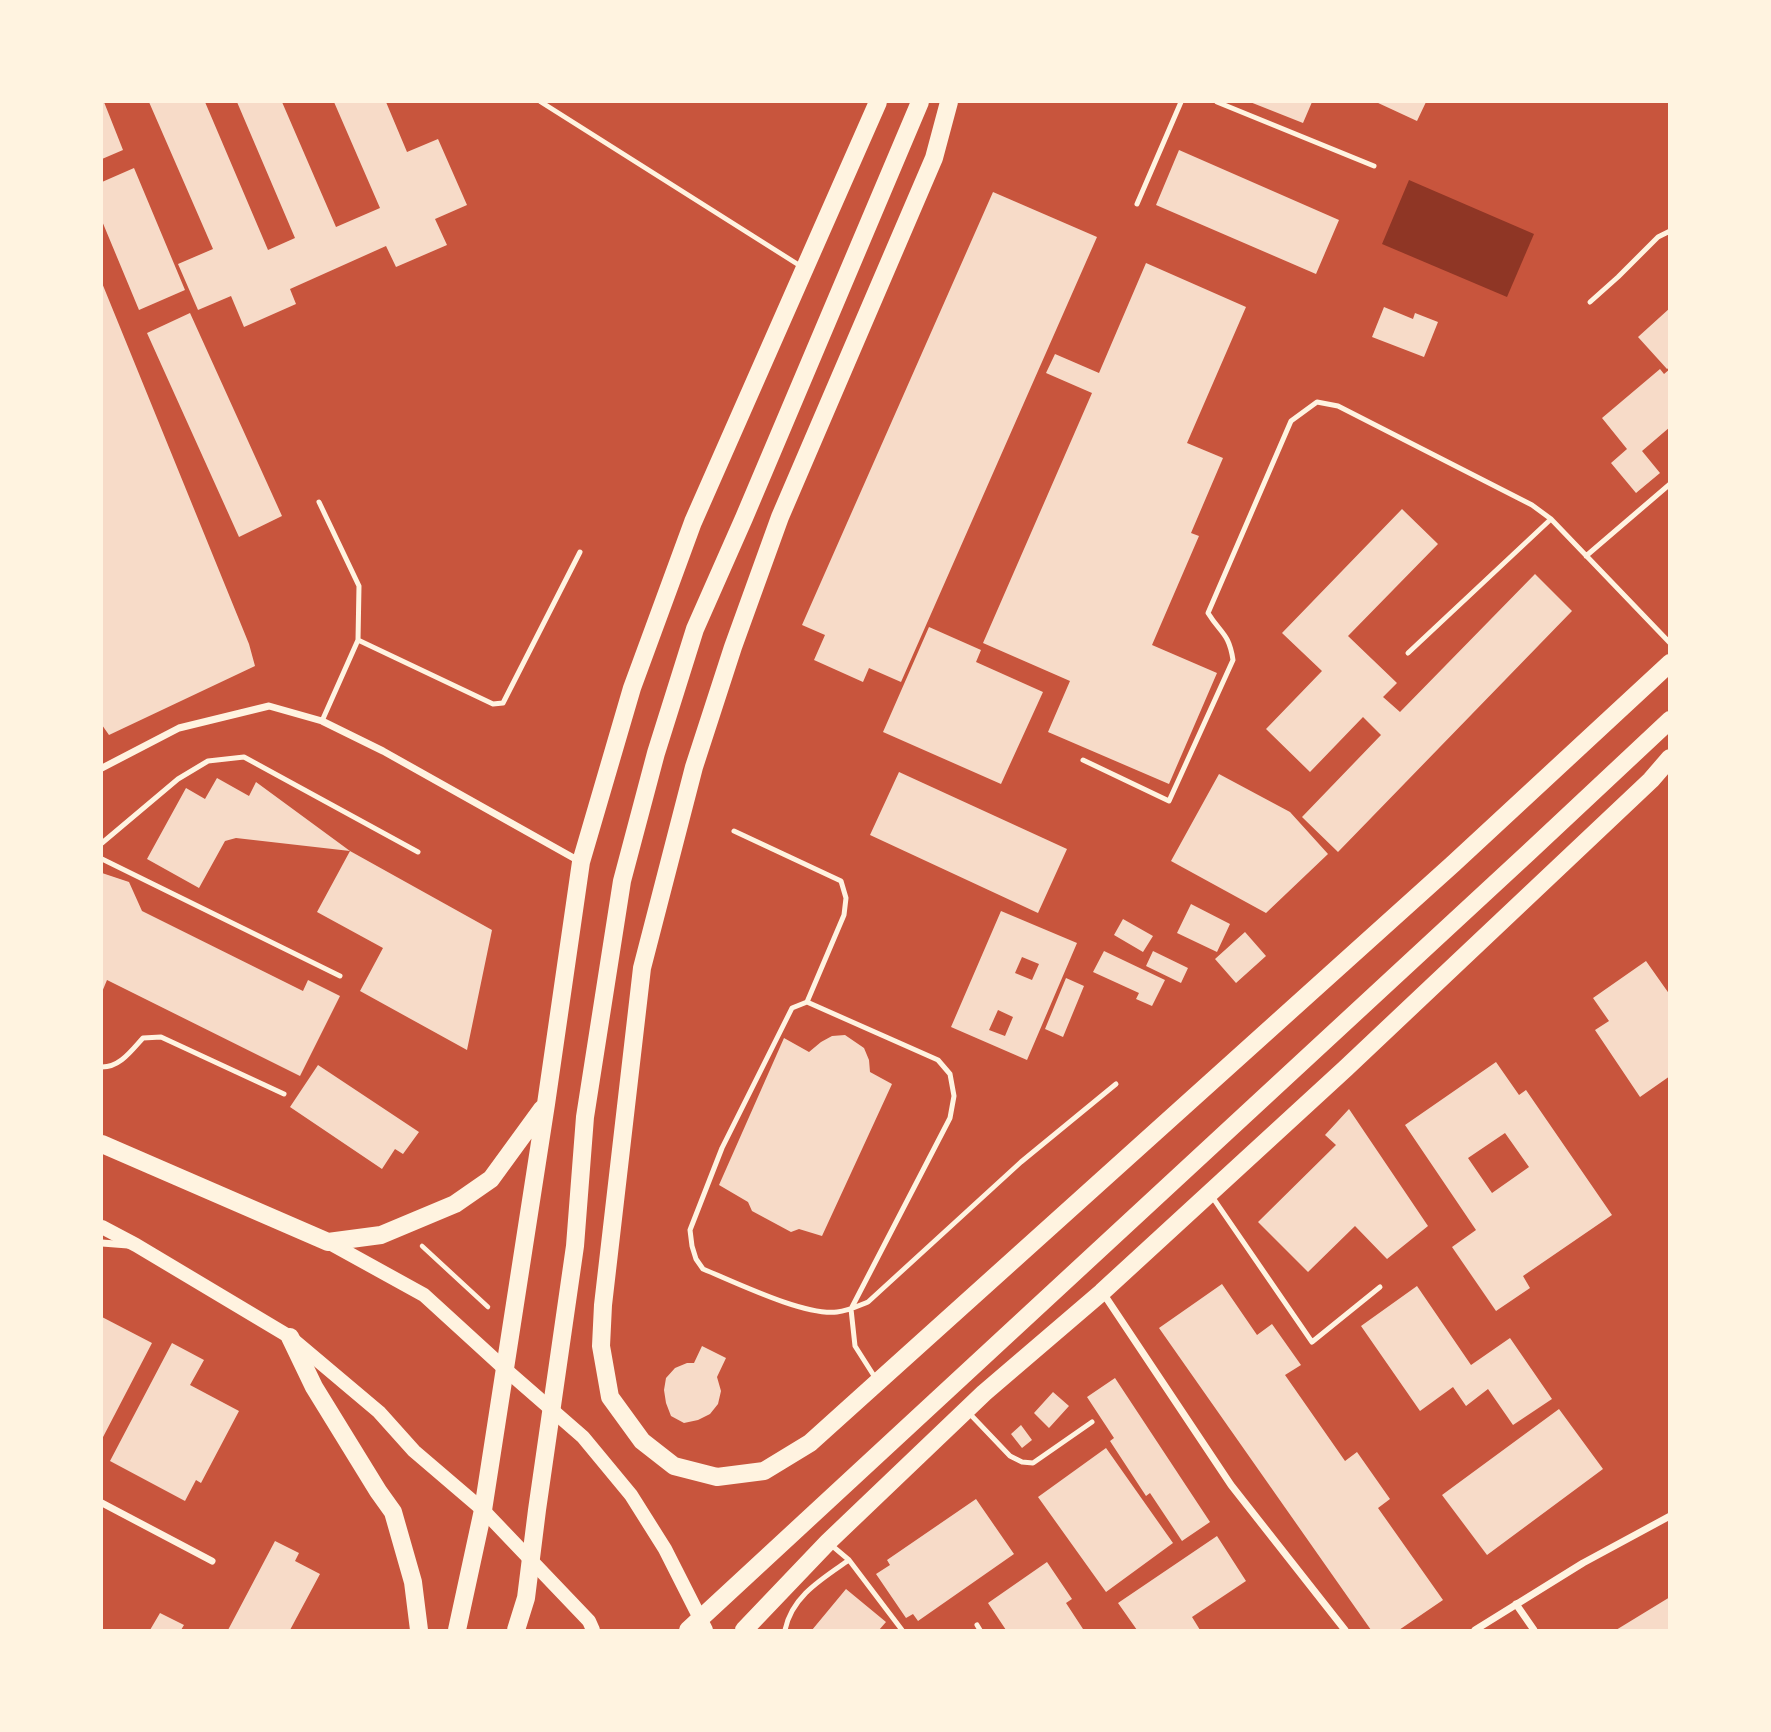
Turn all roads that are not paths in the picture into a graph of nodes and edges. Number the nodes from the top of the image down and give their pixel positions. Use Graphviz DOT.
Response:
graph roads {
  1 [pos="541,102"];
  2 [pos="878,102"];
  3 [pos="920,102"];
  4 [pos="949,102"];
  5 [pos="1181,102"];
  6 [pos="1217,102"];
  7 [pos="1374,166"];
  8 [pos="1137,204"];
  9 [pos="1670,231"];
  10 [pos="804,268"];
  11 [pos="1590,302"];
  12 [pos="1670,484"];
  13 [pos="319,502"];
  14 [pos="1551,519"];
  15 [pos="580,552"];
  16 [pos="1586,556"];
  17 [pos="358,640"];
  18 [pos="1670,643"];
  19 [pos="1408,653"];
  20 [pos="1670,663"];
  21 [pos="1670,720"];
  22 [pos="322,721"];
  23 [pos="1670,758"];
  24 [pos="1083,760"];
  25 [pos="102,768"];
  26 [pos="734,831"];
  27 [pos="102,843"];
  28 [pos="418,852"];
  29 [pos="102,859"];
  30 [pos="580,862"];
  31 [pos="340,976"];
  32 [pos="807,1002"];
  33 [pos="102,1067"];
  34 [pos="1116,1083"];
  35 [pos="284,1094"];
  36 [pos="546,1104"];
  37 [pos="102,1144"];
  38 [pos="1209,1192"];
  39 [pos="102,1227"];
  40 [pos="328,1242"];
  41 [pos="102,1243"];
  42 [pos="136,1245"];
  43 [pos="1380,1287"];
  44 [pos="1102,1292"];
  45 [pos="851,1309"];
  46 [pos="290,1337"];
  47 [pos="505,1369"];
  48 [pos="877,1382"];
  49 [pos="967,1411"];
  50 [pos="1092,1422"];
  51 [pos="102,1503"];
  52 [pos="483,1510"];
  53 [pos="1670,1516"];
  54 [pos="828,1542"];
  55 [pos="849,1560"];
  56 [pos="212,1561"];
  57 [pos="1516,1604"];
  58 [pos="419,1630"];
  59 [pos="457,1630"];
  60 [pos="516,1630"];
  61 [pos="593,1630"];
  62 [pos="688,1630"];
  63 [pos="706,1630"];
  64 [pos="744,1630"];
  65 [pos="785,1630"];
  66 [pos="902,1630"];
  67 [pos="1345,1630"];
  68 [pos="1475,1630"];
  69 [pos="1534,1630"];
  1 -- 10 [label="lane"];
  2 -- 10 [label="main road"];
  3 -- 60 [label="main road"];
  4 -- 48 [label="main road"];
  5 -- 8 [label="lane"];
  6 -- 7 [label="lane"];
  9 -- 11 [label="lane"];
  10 -- 30 [label="main road"];
  12 -- 16 [label="lane"];
  13 -- 17 [label="lane"];
  14 -- 16 [label="lane"];
  14 -- 19 [label="lane"];
  14 -- 24 [label="lane"];
  15 -- 17 [label="lane"];
  16 -- 18 [label="lane"];
  17 -- 22 [label="lane"];
  20 -- 48 [label="main road"];
  21 -- 62 [label="main road"];
  22 -- 25 [label="street"];
  22 -- 30 [label="street"];
  23 -- 38 [label="main road"];
  26 -- 32 [label="lane"];
  27 -- 28 [label="lane"];
  29 -- 31 [label="lane"];
  30 -- 36 [label="main road"];
  32 -- 45 [label="lane"];
  32 -- 45 [label="lane"];
  33 -- 35 [label="lane"];
  34 -- 45 [label="lane"];
  36 -- 40 [label="main road"];
  36 -- 47 [label="main road"];
  37 -- 40 [label="main road"];
  38 -- 43 [label="lane"];
  38 -- 44 [label="main road"];
  39 -- 42 [label="main road"];
  40 -- 47 [label="main road"];
  41 -- 42 [label="street"];
  42 -- 46 [label="main road"];
  44 -- 49 [label="main road"];
  44 -- 67 [label="street"];
  45 -- 48 [label="lane"];
  46 -- 52 [label="main road"];
  46 -- 58 [label="main road"];
  47 -- 52 [label="main road"];
  47 -- 63 [label="main road"];
  49 -- 50 [label="lane"];
  49 -- 54 [label="main road"];
  51 -- 56 [label="street"];
  52 -- 59 [label="main road"];
  52 -- 61 [label="main road"];
  53 -- 57 [label="street"];
  54 -- 55 [label="lane"];
  54 -- 64 [label="main road"];
  55 -- 65 [label="lane"];
  55 -- 66 [label="lane"];
  57 -- 68 [label="street"];
  57 -- 69 [label="street"];
}
